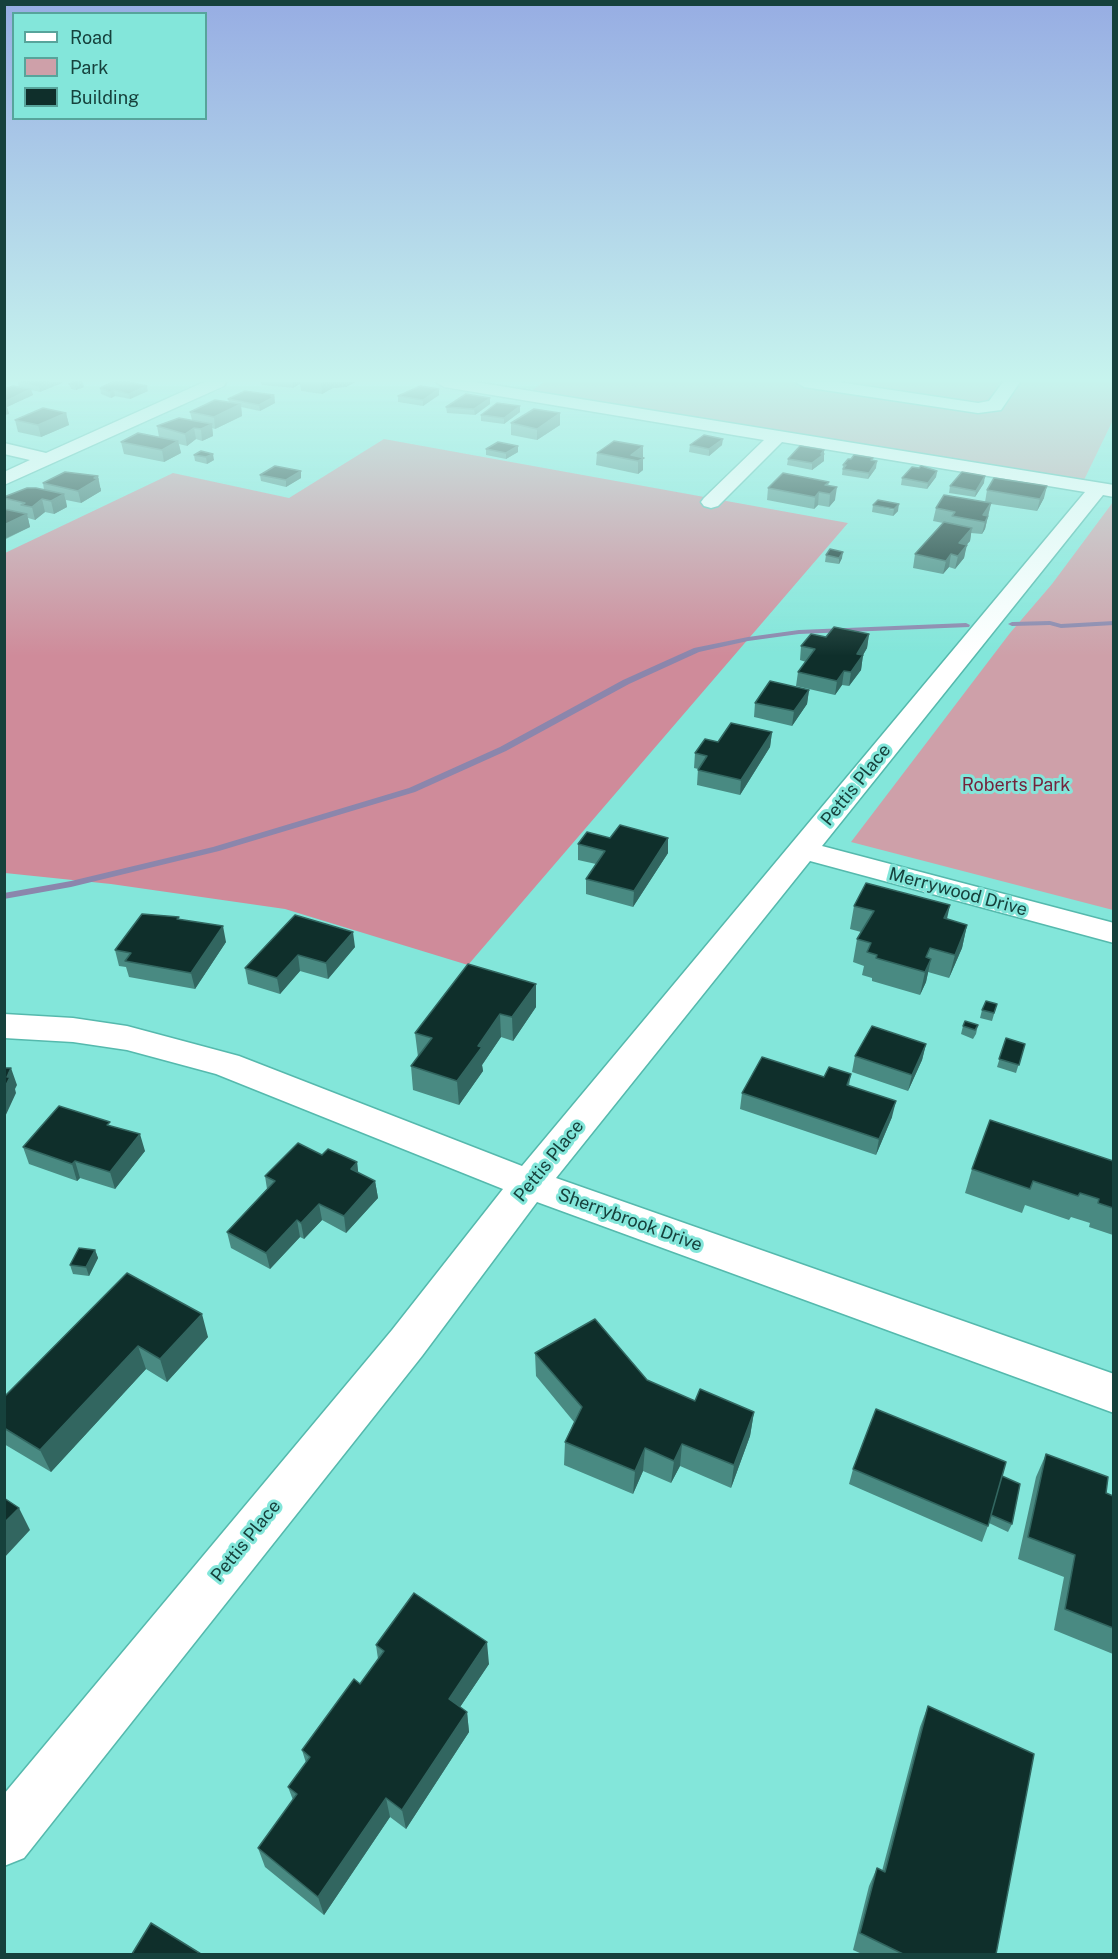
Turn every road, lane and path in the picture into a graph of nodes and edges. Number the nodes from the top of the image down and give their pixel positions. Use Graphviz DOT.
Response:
graph roads {
  1 [pos="740,473"];
  2 [pos="1003,473"];
  3 [pos="1106,490"];
  4 [pos="711,502"];
  5 [pos="802,850"];
  6 [pos="1113,933"];
  7 [pos="4,1026"];
  8 [pos="529,1184"];
  9 [pos="1113,1394"];
  10 [pos="4,1838"];
  1 -- 4 [label="street"];
  2 -- 3 [label="street"];
  3 -- 5 [label="street, Pettis Place"];
  5 -- 6 [label="street, Merrywood Drive"];
  5 -- 8 [label="street, Pettis Place"];
  7 -- 8 [label="street, Sherrybrook Drive"];
  8 -- 9 [label="street, Sherrybrook Drive"];
  8 -- 10 [label="street, Pettis Place"];
}
